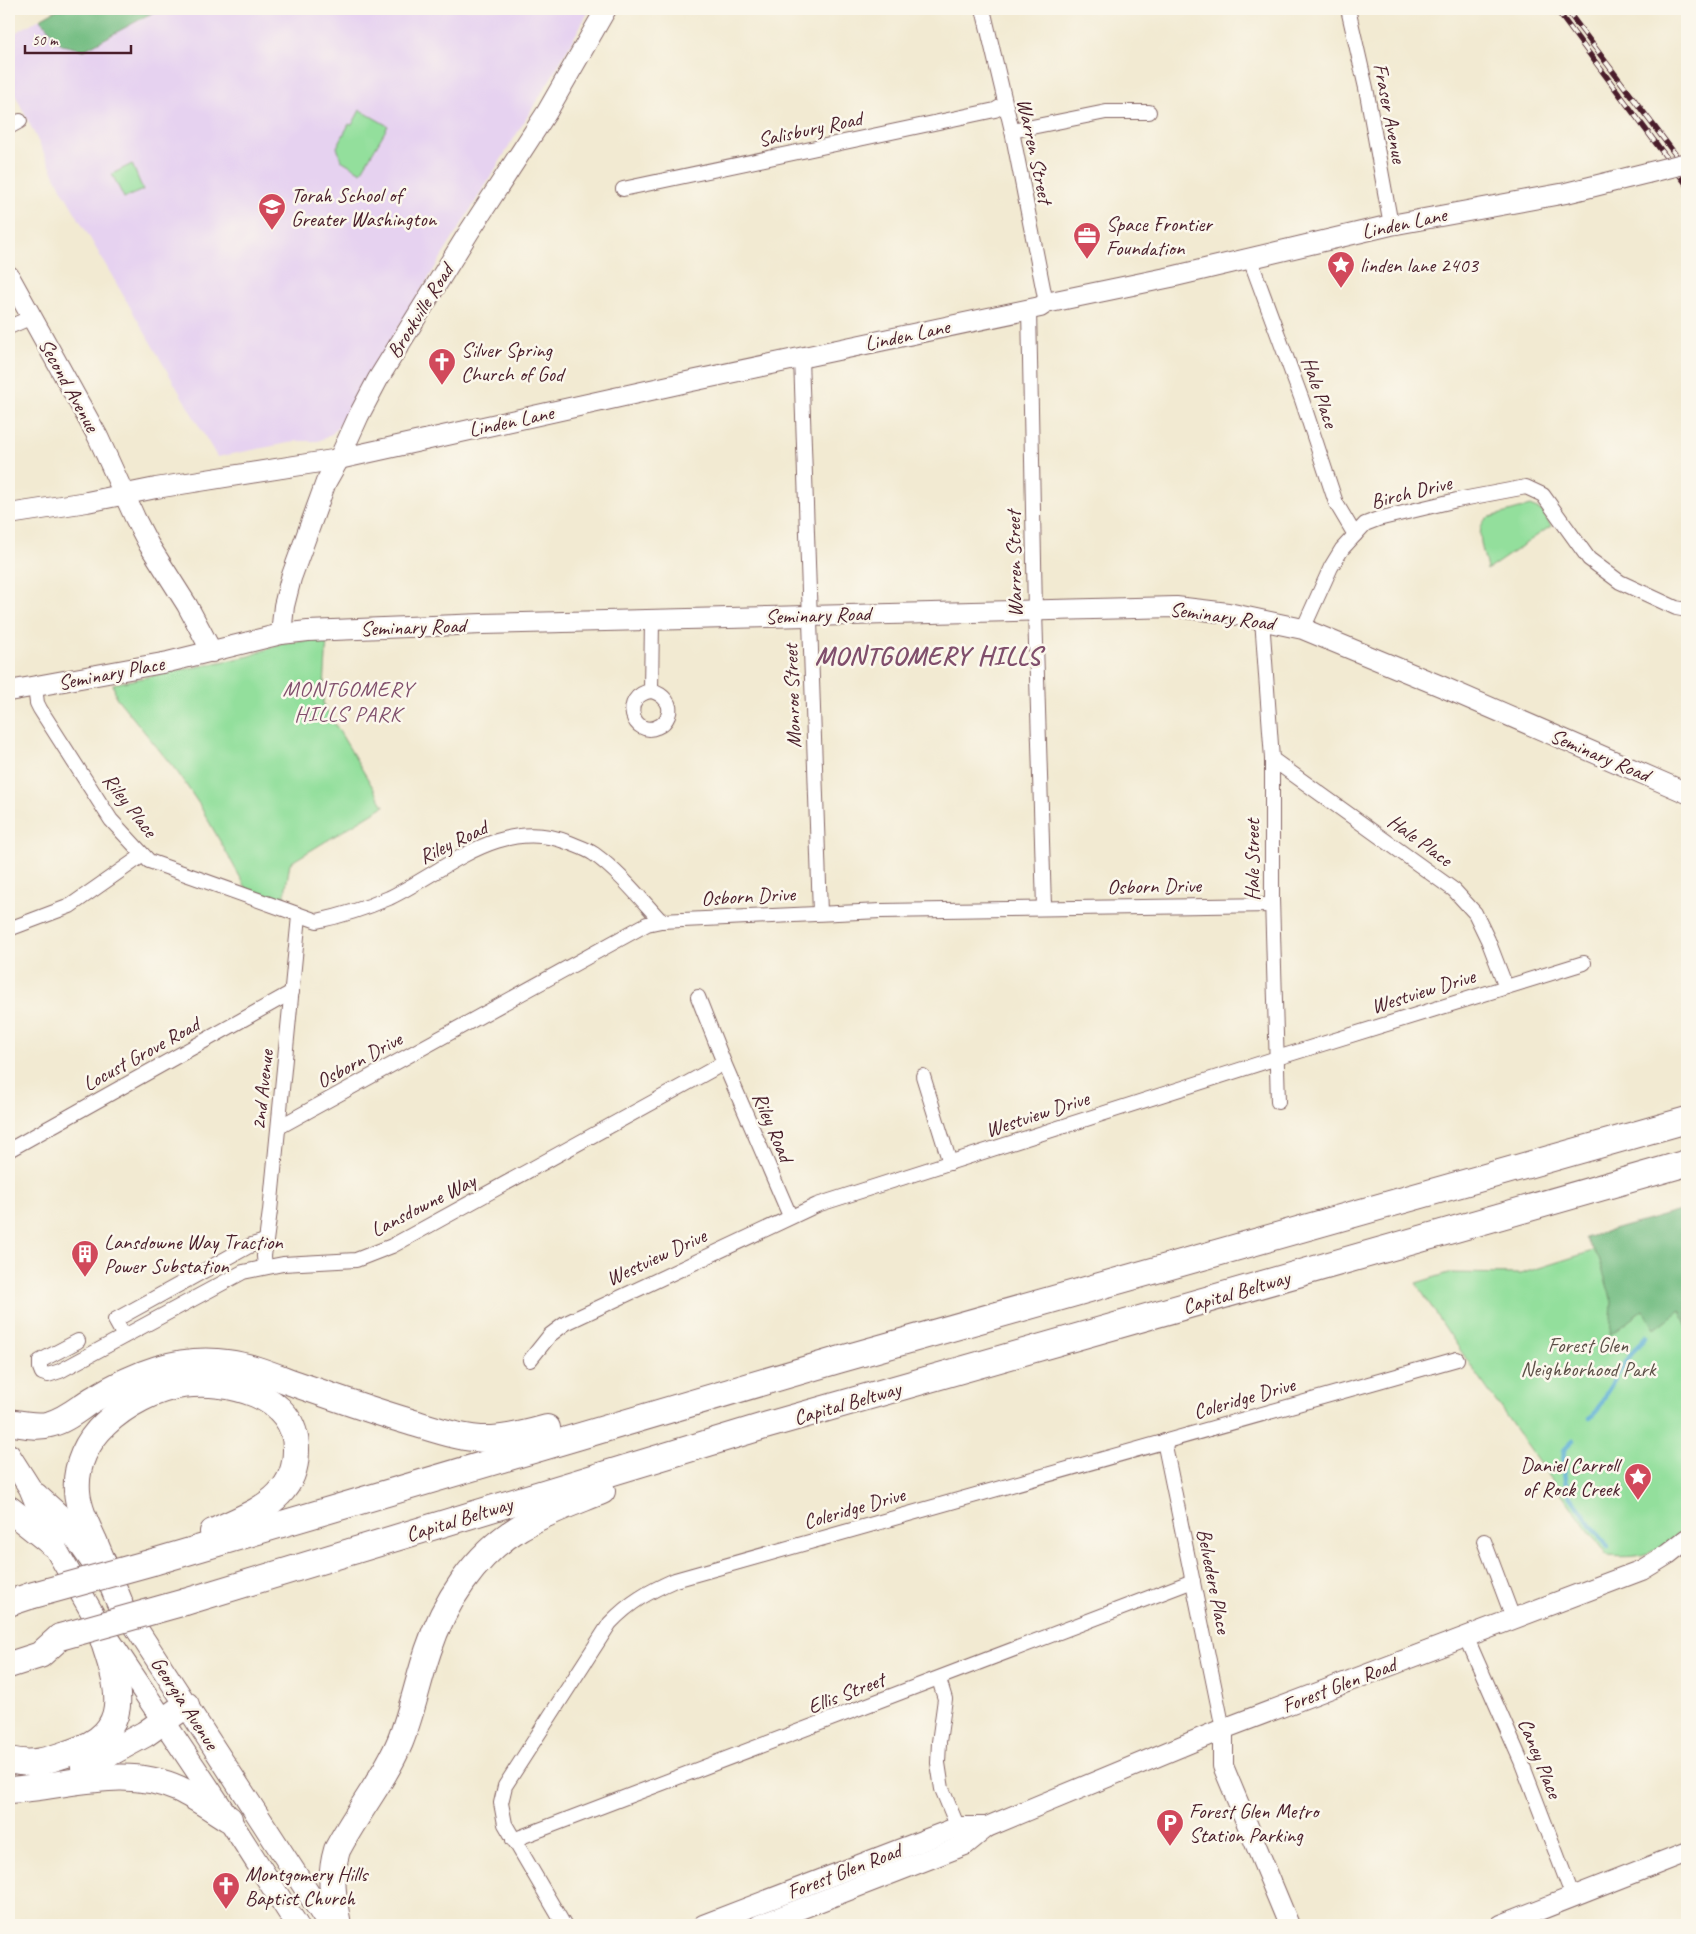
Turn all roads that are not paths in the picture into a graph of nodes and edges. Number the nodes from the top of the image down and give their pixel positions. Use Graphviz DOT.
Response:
graph roads {
  1 [pos="606,9"];
  2 [pos="983,9"];
  3 [pos="1348,9"];
  4 [pos="1005,104"];
  5 [pos="1149,112"];
  6 [pos="1012,130"];
  7 [pos="1687,163"];
  8 [pos="623,189"];
  9 [pos="1391,225"];
  10 [pos="1250,259"];
  11 [pos="9,276"];
  12 [pos="1038,306"];
  13 [pos="32,317"];
  14 [pos="9,327"];
  15 [pos="801,358"];
  16 [pos="340,459"];
  17 [pos="124,495"];
  18 [pos="9,514"];
  19 [pos="1355,535"];
  20 [pos="1687,610"];
  21 [pos="1035,611"];
  22 [pos="809,615"];
  23 [pos="1262,619"];
  24 [pos="652,620"];
  25 [pos="1303,628"];
  26 [pos="281,634"];
  27 [pos="212,652"];
  28 [pos="36,687"];
  29 [pos="9,691"];
  30 [pos="651,692"];
  31 [pos="1272,759"];
  32 [pos="1687,793"];
  33 [pos="144,855"];
  34 [pos="1272,905"];
  35 [pos="1044,907"];
  36 [pos="820,913"];
  37 [pos="298,916"];
  38 [pos="661,921"];
  39 [pos="9,929"];
  40 [pos="1584,963"];
  41 [pos="1506,986"];
  42 [pos="292,992"];
  43 [pos="698,997"];
  44 [pos="1276,1058"];
  45 [pos="724,1063"];
  46 [pos="923,1076"];
  47 [pos="1278,1102"];
  48 [pos="1687,1120"];
  49 [pos="279,1128"];
  50 [pos="9,1150"];
  51 [pos="950,1163"];
  52 [pos="1687,1163"];
  53 [pos="790,1216"];
  54 [pos="265,1241"];
  55 [pos="265,1267"];
  56 [pos="124,1336"];
  57 [pos="78,1340"];
  58 [pos="1457,1359"];
  59 [pos="530,1360"];
  60 [pos="838,1360"];
  61 [pos="9,1422"];
  62 [pos="761,1428"];
  63 [pos="1164,1441"];
  64 [pos="9,1455"];
  65 [pos="30,1488"];
  66 [pos="9,1509"];
  67 [pos="1687,1539"];
  68 [pos="1484,1541"];
  69 [pos="53,1544"];
  70 [pos="153,1562"];
  71 [pos="1193,1581"];
  72 [pos="16,1596"];
  73 [pos="119,1601"];
  74 [pos="1513,1618"];
  75 [pos="98,1623"];
  76 [pos="1466,1636"];
  77 [pos="60,1637"];
  78 [pos="9,1651"];
  79 [pos="9,1665"];
  80 [pos="939,1679"];
  81 [pos="186,1705"];
  82 [pos="164,1721"];
  83 [pos="1223,1729"];
  84 [pos="9,1760"];
  85 [pos="11,1790"];
  86 [pos="229,1819"];
  87 [pos="961,1836"];
  88 [pos="513,1840"];
  89 [pos="1687,1852"];
  90 [pos="1573,1897"];
  91 [pos="297,1925"];
  92 [pos="329,1925"];
  93 [pos="338,1925"];
  94 [pos="564,1925"];
  95 [pos="703,1925"];
  96 [pos="759,1925"];
  97 [pos="1289,1925"];
  98 [pos="1501,1925"];
  1 -- 16 [label="street, Brookville Road"];
  2 -- 4 [label="street, Warren Street"];
  3 -- 9 [label="street, Fraser Avenue"];
  4 -- 6 [label="street, Warren Street"];
  4 -- 8 [label="street, Salisbury Road"];
  5 -- 6 [label="street"];
  6 -- 12 [label="street, Warren Street"];
  7 -- 9 [label="street, Linden Lane, bridge"];
  9 -- 10 [label="street, Linden Lane"];
  10 -- 12 [label="street, Linden Lane"];
  10 -- 19 [label="street, Hale Place"];
  11 -- 13 [label="street, Second Avenue"];
  12 -- 15 [label="street, Linden Lane"];
  12 -- 21 [label="street, Warren Street"];
  13 -- 14 [label="street"];
  13 -- 17 [label="street, Second Avenue"];
  15 -- 16 [label="street, Linden Lane"];
  15 -- 22 [label="street, Monroe Street"];
  16 -- 17 [label="street, Linden Lane"];
  16 -- 26 [label="street, Brookville Road"];
  17 -- 18 [label="street"];
  17 -- 27 [label="street"];
  19 -- 20 [label="street, Birch Drive"];
  19 -- 25 [label="street, Birch Drive"];
  21 -- 22 [label="street, Seminary Road"];
  21 -- 23 [label="street, Seminary Road"];
  21 -- 35 [label="street, Warren Street"];
  22 -- 24 [label="street, Seminary Road"];
  22 -- 36 [label="street, Monroe Street"];
  23 -- 25 [label="street, Seminary Road"];
  23 -- 31 [label="street, Hale Street"];
  24 -- 26 [label="street, Seminary Road"];
  24 -- 30 [label="street"];
  25 -- 32 [label="street, Seminary Road"];
  26 -- 27 [label="street, Seminary Road"];
  27 -- 28 [label="street, Seminary Place"];
  28 -- 29 [label="street, Seminary Place"];
  28 -- 33 [label="street, Riley Place"];
  31 -- 34 [label="street, Hale Street"];
  31 -- 41 [label="street, Hale Place"];
  33 -- 37 [label="street, Riley Place"];
  33 -- 39 [label="street"];
  34 -- 35 [label="street, Osborn Drive"];
  34 -- 44 [label="street, Hale Street"];
  35 -- 36 [label="street, Osborn Drive"];
  36 -- 38 [label="street, Osborn Drive"];
  37 -- 38 [label="street, Riley Road"];
  37 -- 42 [label="street, 2nd Avenue"];
  38 -- 49 [label="street, Osborn Drive"];
  40 -- 41 [label="street, Westview Drive"];
  41 -- 44 [label="street, Westview Drive"];
  42 -- 49 [label="street, 2nd Avenue"];
  42 -- 50 [label="street, Locust Grove Road"];
  43 -- 45 [label="street, Riley Road"];
  44 -- 47 [label="street, Hale Street"];
  44 -- 51 [label="street, Westview Drive"];
  45 -- 53 [label="street, Riley Road"];
  45 -- 55 [label="street, Lansdowne Way"];
  46 -- 51 [label="street"];
  48 -- 60 [label="highway, Capital Beltway"];
  49 -- 54 [label="street, 2nd Avenue"];
  51 -- 53 [label="street, Westview Drive"];
  52 -- 62 [label="highway, Capital Beltway"];
  53 -- 59 [label="street, Westview Drive"];
  54 -- 55 [label="street, 2nd Avenue"];
  54 -- 56 [label="street"];
  55 -- 56 [label="street, Lansdowne Way"];
  56 -- 57 [label="street, Lansdowne Way"];
  58 -- 63 [label="street, Coleridge Drive"];
  60 -- 61 [label="highway"];
  60 -- 70 [label="highway, Capital Beltway"];
  62 -- 77 [label="highway, Capital Beltway, bridge"];
  62 -- 93 [label="highway"];
  63 -- 71 [label="street, Belvedere Place"];
  63 -- 88 [label="street, Coleridge Drive"];
  64 -- 65 [label="main road, Georgia Avenue"];
  65 -- 69 [label="main road, Georgia Avenue"];
  65 -- 73 [label="main road, Georgia Avenue"];
  66 -- 69 [label="highway"];
  67 -- 74 [label="street, Forest Glen Road"];
  68 -- 74 [label="street"];
  69 -- 75 [label="main road, Georgia Avenue"];
  70 -- 72 [label="highway, Capital Beltway, bridge"];
  70 -- 73 [label="highway"];
  71 -- 80 [label="street, Ellis Street"];
  71 -- 83 [label="street, Belvedere Place"];
  73 -- 81 [label="main road, Georgia Avenue"];
  74 -- 76 [label="street, Forest Glen Road"];
  75 -- 82 [label="main road, Georgia Avenue"];
  75 -- 84 [label="highway"];
  76 -- 83 [label="street, Forest Glen Road"];
  76 -- 90 [label="street, Caney Place"];
  77 -- 78 [label="highway, Capital Beltway"];
  77 -- 79 [label="highway"];
  80 -- 87 [label="street"];
  80 -- 88 [label="street, Ellis Street"];
  81 -- 82 [label="highway"];
  81 -- 92 [label="main road, Georgia Avenue"];
  82 -- 85 [label="highway"];
  82 -- 86 [label="main road, Georgia Avenue"];
  83 -- 87 [label="street, Forest Glen Road"];
  83 -- 97 [label="street"];
  85 -- 86 [label="highway"];
  86 -- 91 [label="main road, Georgia Avenue"];
  87 -- 95 [label="street, Forest Glen Road"];
  87 -- 96 [label="street, Forest Glen Road"];
  88 -- 94 [label="street, Coleridge Drive"];
  89 -- 90 [label="street"];
  90 -- 98 [label="street"];
}
